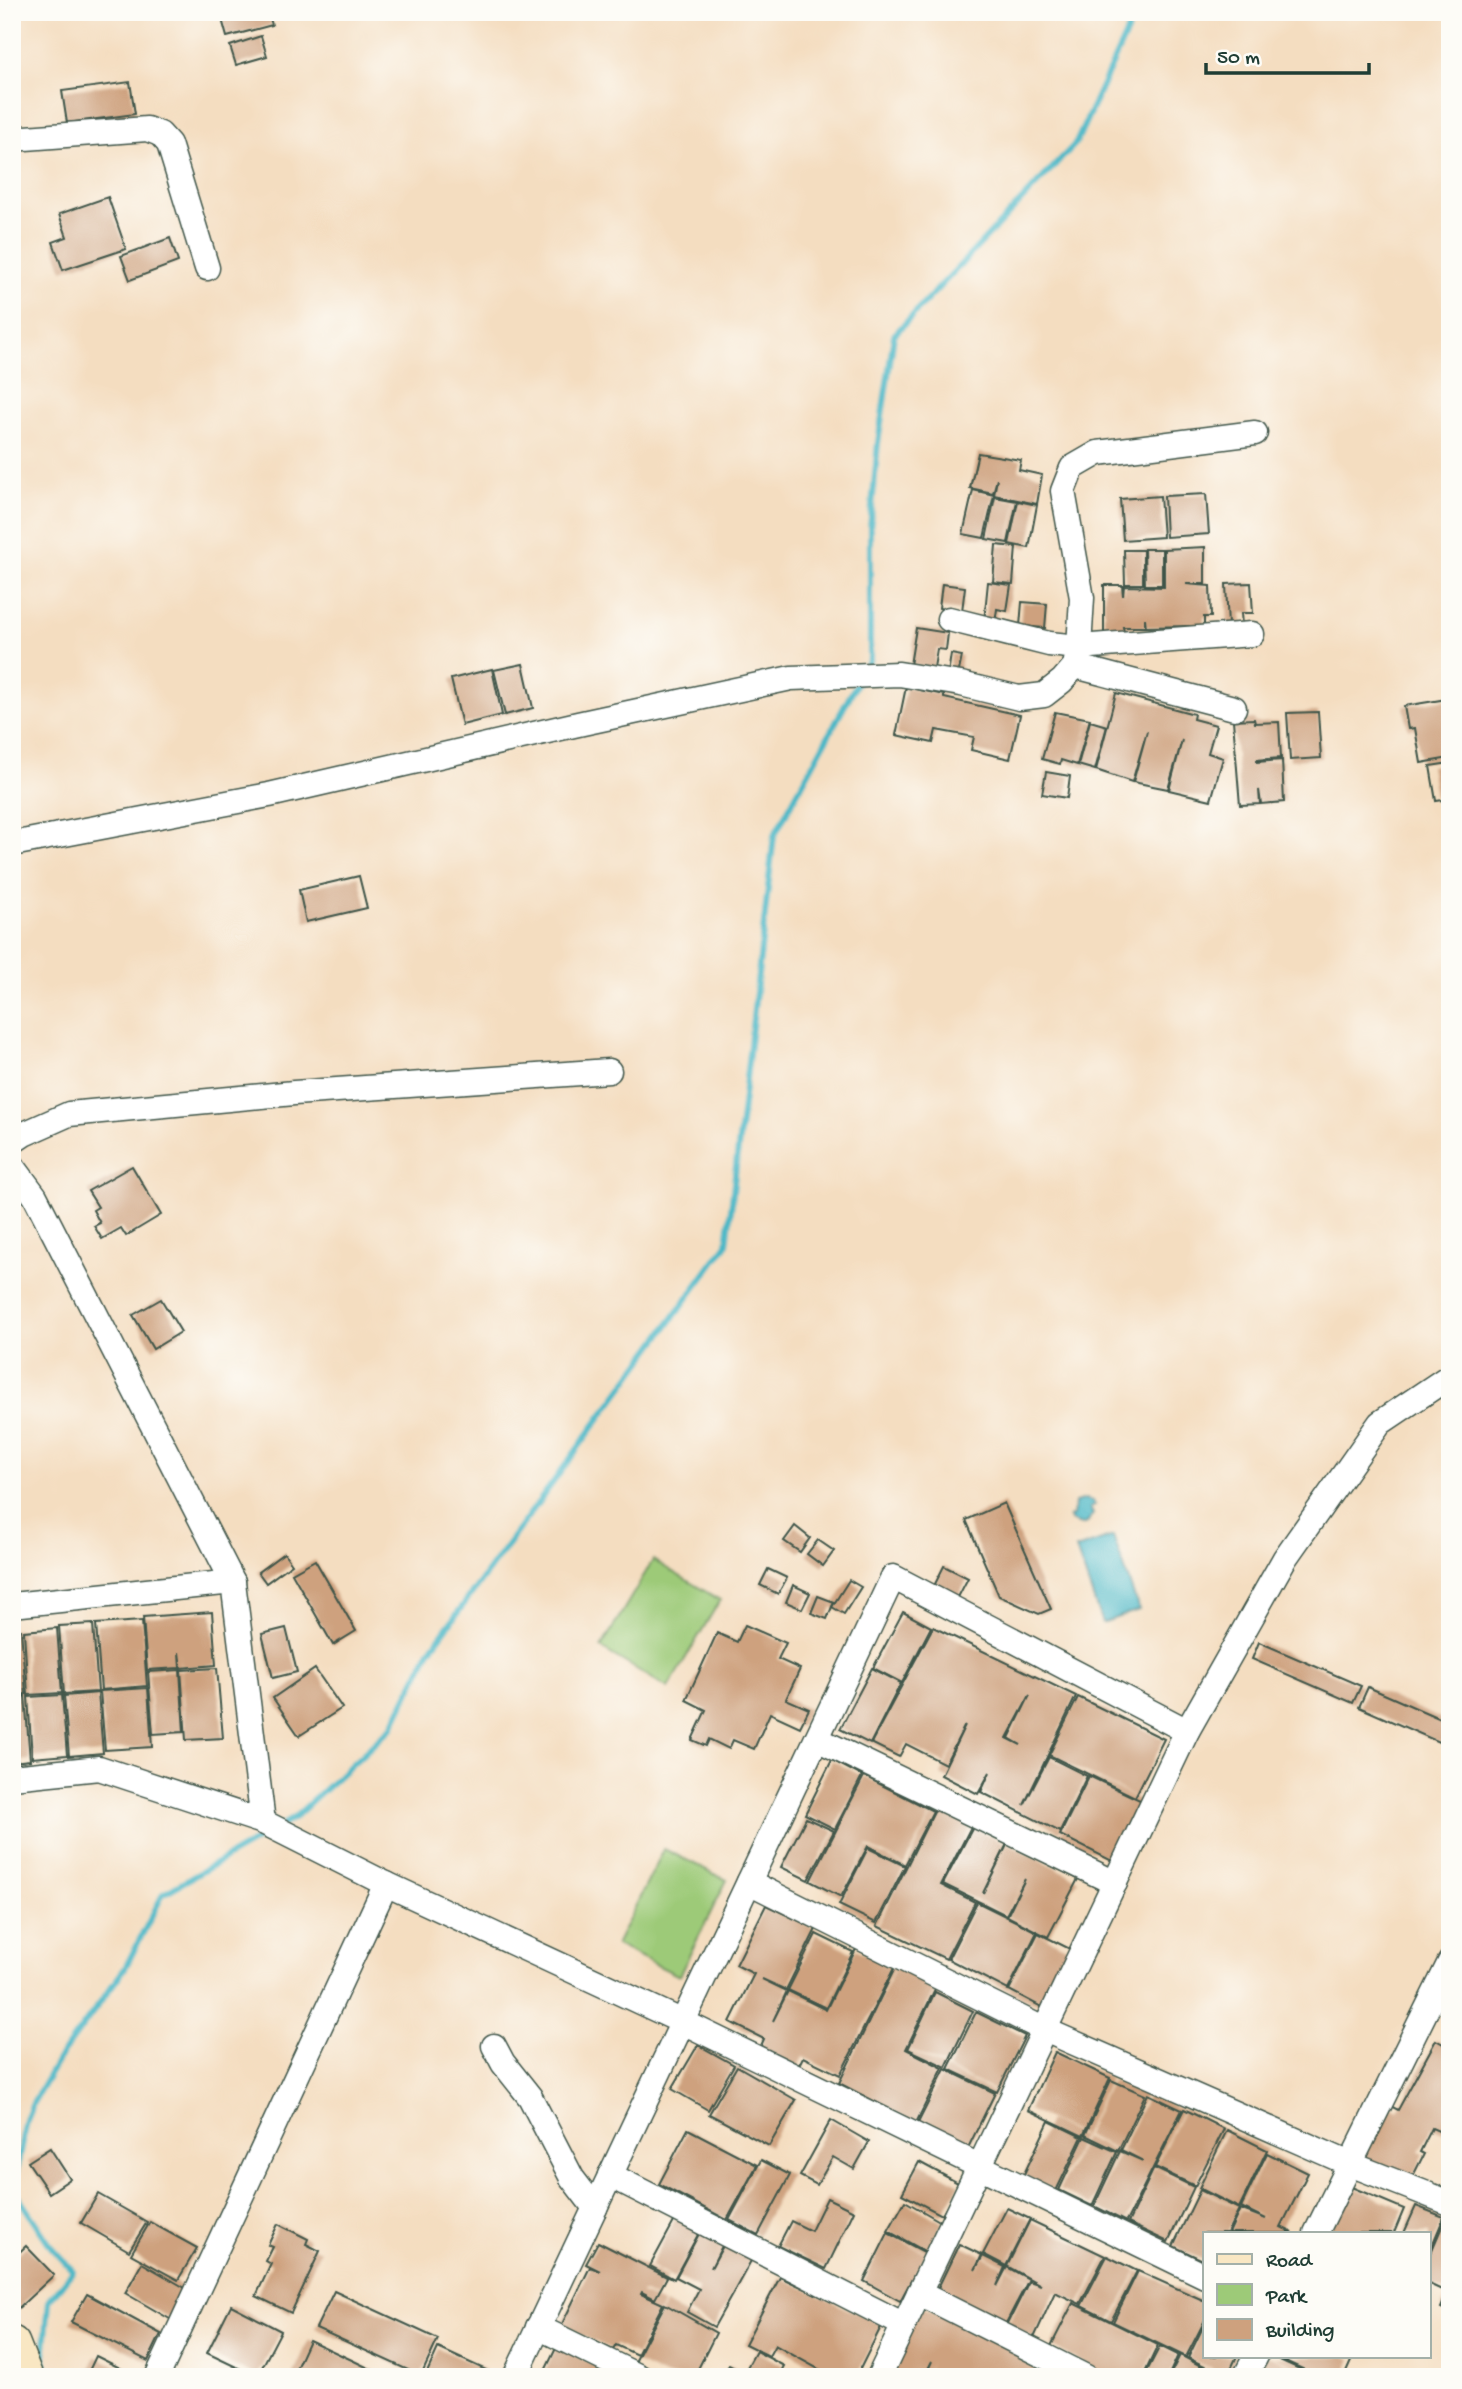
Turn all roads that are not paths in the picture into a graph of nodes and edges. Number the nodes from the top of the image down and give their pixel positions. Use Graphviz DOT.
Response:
graph roads {
  1 [pos="12,139"];
  2 [pos="207,268"];
  3 [pos="1255,433"];
  4 [pos="949,619"];
  5 [pos="1252,634"];
  6 [pos="1077,657"];
  7 [pos="1234,708"];
  8 [pos="12,844"];
  9 [pos="609,1070"];
  10 [pos="12,1142"];
  11 [pos="12,1165"];
  12 [pos="1450,1376"];
  13 [pos="233,1582"];
  14 [pos="12,1605"];
  15 [pos="1187,1731"];
  16 [pos="817,1739"];
  17 [pos="12,1777"];
  18 [pos="263,1822"];
  19 [pos="749,1882"];
  20 [pos="1115,1883"];
  21 [pos="386,1884"];
  22 [pos="1450,1962"];
  23 [pos="1440,2004"];
  24 [pos="683,2022"];
  25 [pos="1045,2030"];
  26 [pos="494,2046"];
  27 [pos="980,2165"];
  28 [pos="1350,2165"];
  29 [pos="610,2175"];
  30 [pos="1450,2203"];
  31 [pos="595,2208"];
  32 [pos="1316,2232"];
  33 [pos="1203,2275"];
  34 [pos="919,2293"];
  35 [pos="904,2325"];
  36 [pos="538,2327"];
  37 [pos="12,2344"];
  38 [pos="1255,2358"];
  39 [pos="25,2377"];
  40 [pos="157,2377"];
  41 [pos="515,2377"];
  42 [pos="640,2377"];
  43 [pos="879,2377"];
  44 [pos="1086,2377"];
  45 [pos="1245,2377"];
  1 -- 2 [label="street"];
  3 -- 6 [label="street"];
  4 -- 6 [label="street"];
  5 -- 6 [label="street"];
  6 -- 7 [label="street"];
  6 -- 8 [label="street"];
  9 -- 10 [label="street"];
  11 -- 13 [label="street"];
  12 -- 15 [label="street"];
  13 -- 14 [label="street"];
  13 -- 18 [label="street"];
  15 -- 16 [label="street"];
  15 -- 20 [label="street"];
  16 -- 19 [label="street"];
  16 -- 20 [label="street"];
  17 -- 18 [label="street"];
  18 -- 21 [label="street"];
  19 -- 24 [label="street"];
  19 -- 25 [label="street"];
  20 -- 25 [label="street"];
  21 -- 24 [label="street"];
  21 -- 40 [label="street"];
  22 -- 23 [label="street"];
  23 -- 28 [label="street"];
  24 -- 27 [label="street"];
  24 -- 29 [label="street"];
  25 -- 27 [label="street"];
  25 -- 28 [label="street"];
  26 -- 31 [label="street"];
  27 -- 33 [label="street"];
  27 -- 34 [label="street"];
  28 -- 30 [label="street"];
  28 -- 32 [label="street"];
  29 -- 31 [label="street"];
  29 -- 35 [label="street"];
  31 -- 36 [label="street"];
  34 -- 35 [label="street"];
  34 -- 44 [label="street"];
  35 -- 43 [label="street"];
  36 -- 41 [label="street"];
  36 -- 42 [label="street"];
  37 -- 39 [label="main road"];
  38 -- 45 [label="street"];
}
